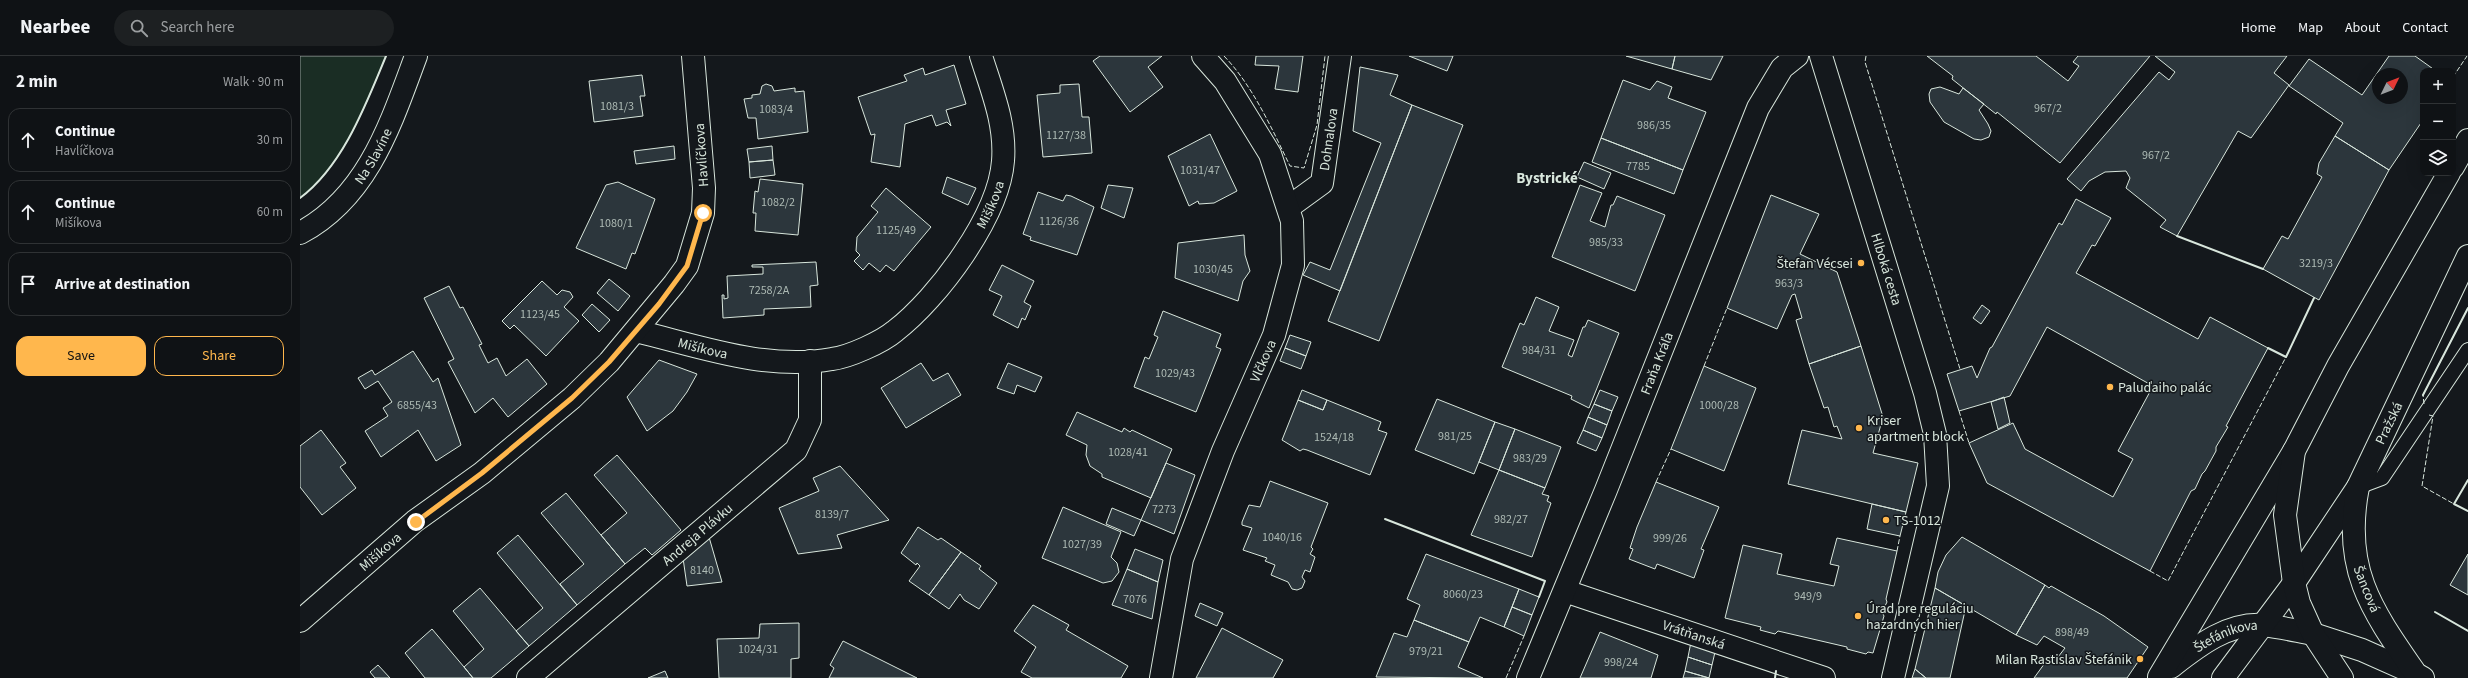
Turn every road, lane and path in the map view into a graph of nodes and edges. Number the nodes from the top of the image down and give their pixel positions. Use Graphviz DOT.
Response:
graph roads {
  1 [pos="416,56"];
  2 [pos="693,56"];
  3 [pos="981,56"];
  4 [pos="1203,56"];
  5 [pos="1340,56"];
  6 [pos="1796,56"];
  7 [pos="1821,56"];
  8 [pos="2468,140"];
  9 [pos="2456,162"];
  10 [pos="2447,176"];
  11 [pos="1289,207"];
  12 [pos="300,234"];
  13 [pos="2468,256"];
  14 [pos="636,331"];
  15 [pos="2468,350"];
  16 [pos="810,361"];
  17 [pos="2294,450"];
  18 [pos="2358,486"];
  19 [pos="2294,583"];
  20 [pos="1565,591"];
  21 [pos="309,602"];
  22 [pos="300,621"];
  23 [pos="2263,625"];
  24 [pos="2313,634"];
  25 [pos="2420,676"];
  26 [pos="2159,677"];
  27 [pos="528,678"];
  28 [pos="1161,678"];
  29 [pos="1528,678"];
  30 [pos="1824,678"];
  31 [pos="1893,678"];
  32 [pos="2223,678"];
  33 [pos="2342,678"];
  1 -- 12 [label="street, Na Slavíne"];
  2 -- 14 [label="street, Havlíčkova"];
  3 -- 16 [label="street, Mišíkova"];
  4 -- 11 [label="street, Vlčkova"];
  5 -- 11 [label="street, Dohnalova"];
  6 -- 20 [label="street, Fraňa Kráľa"];
  7 -- 31 [label="street, Hlboká cesta"];
  8 -- 9 [label="street"];
  10 -- 17 [label="street"];
  11 -- 28 [label="street, Vlčkova"];
  13 -- 18 [label="street, Pražská"];
  14 -- 16 [label="street, Mišíkova"];
  14 -- 21 [label="street, Mišíkova"];
  15 -- 18 [label="lane"];
  16 -- 27 [label="street, Andreja Plávku"];
  17 -- 19 [label="street"];
  17 -- 26 [label="street"];
  18 -- 19 [label="street, Pražská"];
  18 -- 25 [label="street, Šancová"];
  19 -- 23 [label="street, Pražská"];
  19 -- 24 [label="street"];
  20 -- 29 [label="street, Fraňa Kráľa"];
  20 -- 30 [label="street, Vrátňanská"];
  21 -- 22 [label="street, Mišíkova"];
  23 -- 24 [label="street"];
  23 -- 26 [label="street, Štefánikova"];
  23 -- 32 [label="street, Štefánikova"];
  24 -- 25 [label="street"];
  24 -- 33 [label="street"];
}
